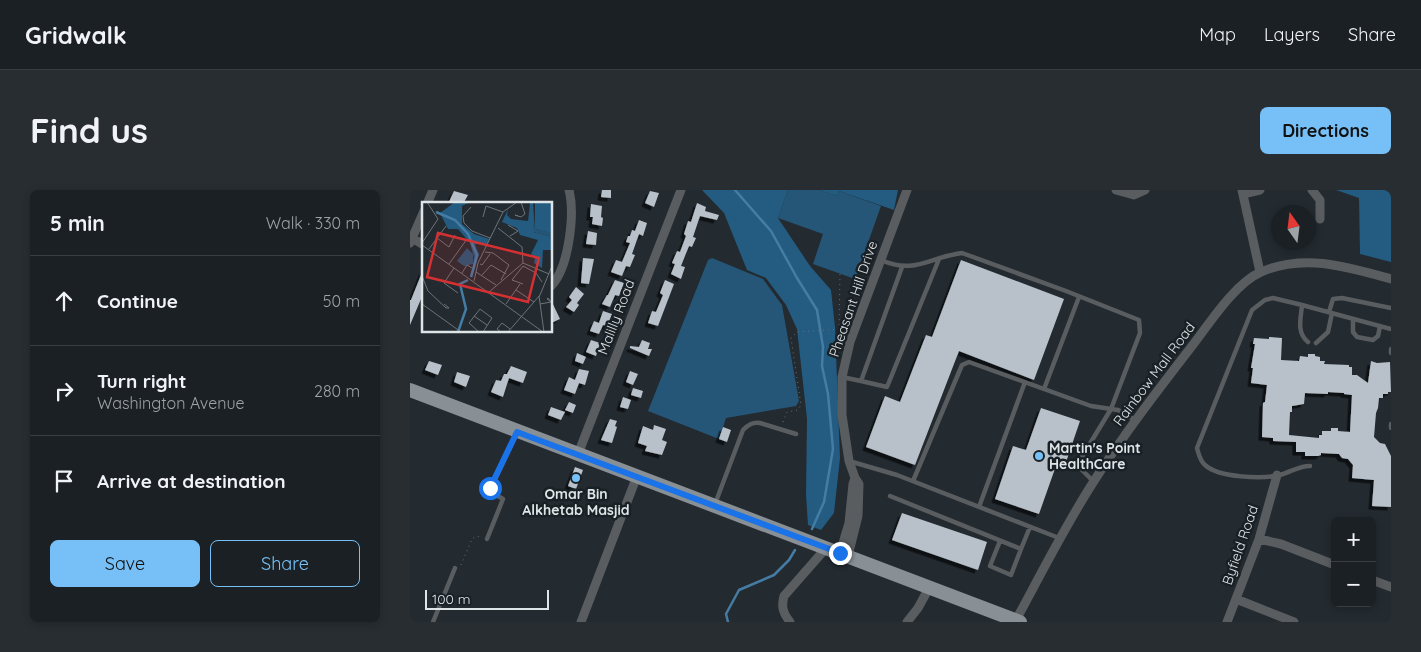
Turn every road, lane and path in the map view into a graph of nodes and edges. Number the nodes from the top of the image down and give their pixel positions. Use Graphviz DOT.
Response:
graph roads {
  1 [pos="433,190"];
  2 [pos="569,190"];
  3 [pos="681,190"];
  4 [pos="906,190"];
  5 [pos="1116,190"];
  6 [pos="1145,190"];
  7 [pos="1260,190"];
  8 [pos="1312,190"];
  9 [pos="1243,192"];
  10 [pos="428,202"];
  11 [pos="422,216"];
  12 [pos="1320,219"];
  13 [pos="411,241"];
  14 [pos="939,259"];
  15 [pos="881,260"];
  16 [pos="902,266"];
  17 [pos="1260,272"];
  18 [pos="840,274"];
  19 [pos="1391,278"];
  20 [pos="552,284"];
  21 [pos="1079,297"];
  22 [pos="1302,305"];
  23 [pos="1391,308"];
  24 [pos="1330,312"];
  25 [pos="1353,319"];
  26 [pos="1380,326"];
  27 [pos="1391,330"];
  28 [pos="1308,342"];
  29 [pos="1316,343"];
  30 [pos="1391,349"];
  31 [pos="1391,353"];
  32 [pos="842,377"];
  33 [pos="861,381"];
  34 [pos="1025,382"];
  35 [pos="1044,389"];
  36 [pos="410,390"];
  37 [pos="1111,409"];
  38 [pos="1135,420"];
  39 [pos="782,423"];
  40 [pos="517,432"];
  41 [pos="796,434"];
  42 [pos="578,454"];
  43 [pos="849,461"];
  44 [pos="1310,466"];
  45 [pos="1277,475"];
  46 [pos="637,476"];
  47 [pos="913,481"];
  48 [pos="1094,482"];
  49 [pos="890,496"];
  50 [pos="714,506"];
  51 [pos="978,507"];
  52 [pos="1030,527"];
  53 [pos="487,539"];
  54 [pos="1060,539"];
  55 [pos="1259,539"];
  56 [pos="1000,541"];
  57 [pos="827,548"];
  58 [pos="1021,549"];
  59 [pos="844,554"];
  60 [pos="1331,563"];
  61 [pos="456,568"];
  62 [pos="1376,581"];
  63 [pos="1391,587"];
  64 [pos="929,588"];
  65 [pos="1236,599"];
  66 [pos="1018,621"];
  67 [pos="433,622"];
  68 [pos="581,622"];
  69 [pos="790,622"];
  70 [pos="907,622"];
  71 [pos="1227,622"];
  72 [pos="1294,622"];
  1 -- 10 [label="street"];
  2 -- 20 [label="street"];
  3 -- 42 [label="street, Malilly Road"];
  4 -- 15 [label="street, Pheasant Hill Drive"];
  5 -- 6 [label="street"];
  7 -- 9 [label="street"];
  8 -- 12 [label="street"];
  9 -- 17 [label="street"];
  11 -- 13 [label="street"];
  14 -- 16 [label="lane"];
  14 -- 21 [label="lane"];
  14 -- 33 [label="lane"];
  15 -- 16 [label="lane"];
  15 -- 32 [label="street, Pheasant Hill Drive"];
  16 -- 33 [label="lane"];
  17 -- 19 [label="street, Rainbow Mall Road"];
  17 -- 38 [label="street, Rainbow Mall Road"];
  18 -- 39 [label="path"];
  21 -- 35 [label="lane"];
  21 -- 37 [label="lane"];
  22 -- 24 [label="lane"];
  22 -- 28 [label="lane"];
  22 -- 45 [label="lane"];
  23 -- 24 [label="lane"];
  24 -- 25 [label="lane"];
  24 -- 29 [label="lane"];
  25 -- 26 [label="lane"];
  25 -- 26 [label="lane"];
  26 -- 27 [label="lane"];
  30 -- 31 [label="lane"];
  32 -- 33 [label="lane"];
  32 -- 43 [label="street, Pheasant Hill Drive"];
  34 -- 35 [label="lane"];
  34 -- 47 [label="lane"];
  34 -- 51 [label="lane"];
  35 -- 37 [label="lane"];
  36 -- 40 [label="main road"];
  37 -- 38 [label="lane"];
  37 -- 48 [label="lane"];
  38 -- 48 [label="street, Rainbow Mall Road"];
  40 -- 42 [label="main road"];
  40 -- 53 [label="lane"];
  41 -- 50 [label="lane"];
  42 -- 46 [label="main road"];
  43 -- 47 [label="lane"];
  43 -- 59 [label="street, Pheasant Hill Drive"];
  44 -- 45 [label="lane"];
  45 -- 55 [label="street, Byfield Road"];
  46 -- 50 [label="main road"];
  46 -- 68 [label="street"];
  47 -- 51 [label="lane"];
  48 -- 54 [label="street, Rainbow Mall Road"];
  49 -- 56 [label="lane"];
  50 -- 57 [label="main road"];
  51 -- 52 [label="lane"];
  52 -- 54 [label="lane"];
  52 -- 58 [label="lane"];
  53 -- 61 [label="path"];
  54 -- 66 [label="street, Rainbow Mall Road"];
  55 -- 60 [label="street"];
  55 -- 65 [label="street, Byfield Road"];
  56 -- 58 [label="lane"];
  56 -- 58 [label="lane"];
  57 -- 59 [label="main road"];
  57 -- 69 [label="street"];
  59 -- 64 [label="main road"];
  61 -- 67 [label="lane"];
  62 -- 63 [label="street"];
  64 -- 66 [label="main road"];
  64 -- 70 [label="street"];
  65 -- 71 [label="street, Byfield Road"];
  65 -- 72 [label="street"];
}
